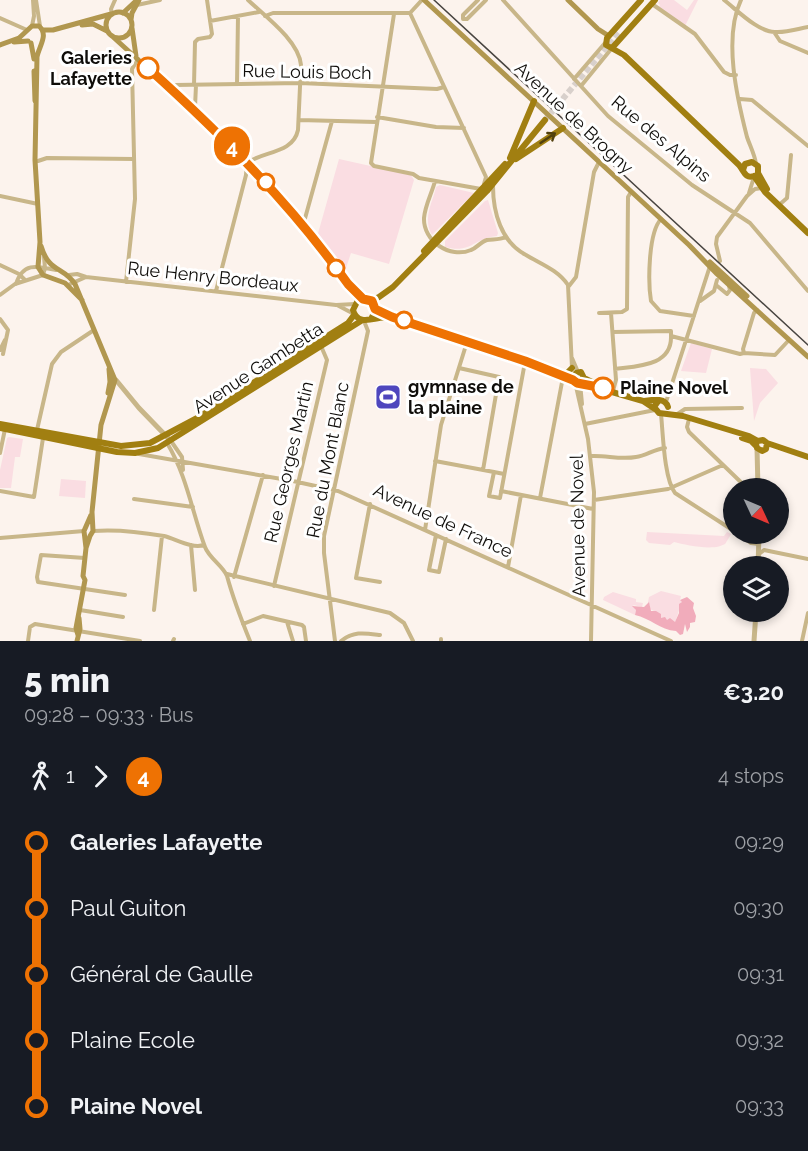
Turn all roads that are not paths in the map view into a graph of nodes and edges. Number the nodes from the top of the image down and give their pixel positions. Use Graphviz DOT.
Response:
graph roads {
  1 [pos="34,0"];
  2 [pos="115,0"];
  3 [pos="160,0"];
  4 [pos="207,0"];
  5 [pos="248,0"];
  6 [pos="423,0"];
  7 [pos="478,0"];
  8 [pos="486,0"];
  9 [pos="503,0"];
  10 [pos="568,0"];
  11 [pos="641,0"];
  12 [pos="724,0"];
  13 [pos="651,1"];
  14 [pos="740,1"];
  15 [pos="138,2"];
  16 [pos="730,5"];
  17 [pos="260,12"];
  18 [pos="736,12"];
  19 [pos="123,13"];
  20 [pos="410,13"];
  21 [pos="112,14"];
  22 [pos="394,14"];
  23 [pos="238,16"];
  24 [pos="265,16"];
  25 [pos="0,18"];
  26 [pos="210,21"];
  27 [pos="131,23"];
  28 [pos="808,27"];
  29 [pos="42,29"];
  30 [pos="28,30"];
  31 [pos="619,32"];
  32 [pos="774,32"];
  33 [pos="781,32"];
  34 [pos="110,33"];
  35 [pos="607,39"];
  36 [pos="42,41"];
  37 [pos="783,41"];
  38 [pos="29,42"];
  39 [pos="2,44"];
  40 [pos="614,45"];
  41 [pos="808,53"];
  42 [pos="137,57"];
  43 [pos="736,75"];
  44 [pos="577,82"];
  45 [pos="300,83"];
  46 [pos="237,84"];
  47 [pos="195,85"];
  48 [pos="382,86"];
  49 [pos="444,87"];
  50 [pos="170,88"];
  51 [pos="740,99"];
  52 [pos="534,101"];
  53 [pos="36,108"];
  54 [pos="541,108"];
  55 [pos="193,109"];
  56 [pos="531,112"];
  57 [pos="377,119"];
  58 [pos="299,120"];
  59 [pos="545,120"];
  60 [pos="332,121"];
  61 [pos="464,128"];
  62 [pos="563,128"];
  63 [pos="808,146"];
  64 [pos="37,149"];
  65 [pos="752,151"];
  66 [pos="791,155"];
  67 [pos="512,157"];
  68 [pos="47,158"];
  69 [pos="134,159"];
  70 [pos="38,161"];
  71 [pos="600,162"];
  72 [pos="251,164"];
  73 [pos="756,164"];
  74 [pos="745,166"];
  75 [pos="37,171"];
  76 [pos="753,176"];
  77 [pos="486,177"];
  78 [pos="494,177"];
  79 [pos="435,181"];
  80 [pos="493,185"];
  81 [pos="763,189"];
  82 [pos="632,191"];
  83 [pos="481,192"];
  84 [pos="770,195"];
  85 [pos="0,196"];
  86 [pos="747,196"];
  87 [pos="38,204"];
  88 [pos="779,205"];
  89 [pos="736,212"];
  90 [pos="661,219"];
  91 [pos="301,225"];
  92 [pos="808,233"];
  93 [pos="506,237"];
  94 [pos="435,242"];
  95 [pos="41,258"];
  96 [pos="703,259"];
  97 [pos="720,261"];
  98 [pos="0,265"];
  99 [pos="31,267"];
  100 [pos="42,267"];
  101 [pos="56,270"];
  102 [pos="713,273"];
  103 [pos="19,274"];
  104 [pos="43,274"];
  105 [pos="69,275"];
  106 [pos="86,277"];
  107 [pos="26,280"];
  108 [pos="74,281"];
  109 [pos="126,282"];
  110 [pos="15,284"];
  111 [pos="348,284"];
  112 [pos="68,285"];
  113 [pos="729,285"];
  114 [pos="393,286"];
  115 [pos="569,286"];
  116 [pos="704,287"];
  117 [pos="216,291"];
  118 [pos="808,291"];
  119 [pos="711,293"];
  120 [pos="727,294"];
  121 [pos="0,295"];
  122 [pos="701,295"];
  123 [pos="741,295"];
  124 [pos="82,300"];
  125 [pos="367,300"];
  126 [pos="751,300"];
  127 [pos="699,301"];
  128 [pos="355,303"];
  129 [pos="336,305"];
  130 [pos="375,308"];
  131 [pos="757,310"];
  132 [pos="611,312"];
  133 [pos="598,313"];
  134 [pos="354,314"];
  135 [pos="694,316"];
  136 [pos="392,317"];
  137 [pos="0,319"];
  138 [pos="365,320"];
  139 [pos="95,329"];
  140 [pos="612,332"];
  141 [pos="672,336"];
  142 [pos="687,338"];
  143 [pos="789,340"];
  144 [pos="467,342"];
  145 [pos="320,346"];
  146 [pos="2,352"];
  147 [pos="744,353"];
  148 [pos="808,355"];
  149 [pos="525,361"];
  150 [pos="459,368"];
  151 [pos="615,369"];
  152 [pos="565,375"];
  153 [pos="578,378"];
  154 [pos="112,383"];
  155 [pos="613,391"];
  156 [pos="581,393"];
  157 [pos="661,408"];
  158 [pos="742,408"];
  159 [pos="582,411"];
  160 [pos="682,415"];
  161 [pos="585,424"];
  162 [pos="2,427"];
  163 [pos="37,430"];
  164 [pos="44,437"];
  165 [pos="167,440"];
  166 [pos="98,445"];
  167 [pos="761,446"];
  168 [pos="664,448"];
  169 [pos="0,453"];
  170 [pos="135,453"];
  171 [pos="591,456"];
  172 [pos="808,457"];
  173 [pos="180,460"];
  174 [pos="435,461"];
  175 [pos="723,465"];
  176 [pos="483,470"];
  177 [pos="494,472"];
  178 [pos="504,474"];
  179 [pos="263,475"];
  180 [pos="737,478"];
  181 [pos="758,478"];
  182 [pos="299,482"];
  183 [pos="671,488"];
  184 [pos="333,489"];
  185 [pos="0,491"];
  186 [pos="501,491"];
  187 [pos="521,495"];
  188 [pos="540,498"];
  189 [pos="134,499"];
  190 [pos="594,500"];
  191 [pos="370,504"];
  192 [pos="193,507"];
  193 [pos="593,509"];
  194 [pos="723,524"];
  195 [pos="425,530"];
  196 [pos="88,532"];
  197 [pos="436,535"];
  198 [pos="162,536"];
  199 [pos="0,538"];
  200 [pos="446,539"];
  201 [pos="190,544"];
  202 [pos="759,544"];
  203 [pos="204,545"];
  204 [pos="759,554"];
  205 [pos="86,558"];
  206 [pos="808,559"];
  207 [pos="508,567"];
  208 [pos="227,574"];
  209 [pos="234,577"];
  210 [pos="380,582"];
  211 [pos="274,586"];
  212 [pos="82,589"];
  213 [pos="195,590"];
  214 [pos="125,595"];
  215 [pos="330,599"];
  216 [pos="593,606"];
  217 [pos="80,610"];
  218 [pos="154,610"];
  219 [pos="808,613"];
  220 [pos="123,617"];
  221 [pos="286,621"];
  222 [pos="755,622"];
  223 [pos="243,624"];
  224 [pos="77,634"];
  225 [pos="380,635"];
  226 [pos="28,641"];
  227 [pos="140,641"];
  228 [pos="250,641"];
  229 [pos="293,641"];
  230 [pos="306,641"];
  231 [pos="335,641"];
  232 [pos="341,641"];
  233 [pos="412,641"];
  234 [pos="591,641"];
  235 [pos="671,641"];
  236 [pos="754,641"];
  237 [pos="802,641"];
  1 -- 29 [label="street"];
  1 -- 30 [label="street"];
  2 -- 21 [label="street"];
  3 -- 15 [label="street"];
  4 -- 26 [label="street"];
  5 -- 17 [label="street"];
  6 -- 20 [label="street"];
  6 -- 52 [label="main road, Avenue de Brogny"];
  7 -- 8 [label="street"];
  9 -- 44 [label="street, Rue des Alpins"];
  10 -- 35 [label="main road"];
  11 -- 35 [label="main road"];
  12 -- 16 [label="street"];
  13 -- 31 [label="main road"];
  13 -- 40 [label="main road"];
  13 -- 43 [label="street"];
  14 -- 16 [label="street"];
  14 -- 18 [label="street"];
  15 -- 19 [label="main road"];
  15 -- 27 [label="main road"];
  16 -- 18 [label="street"];
  17 -- 23 [label="street"];
  17 -- 24 [label="street"];
  18 -- 32 [label="street"];
  18 -- 43 [label="street"];
  19 -- 21 [label="main road"];
  19 -- 27 [label="main road"];
  20 -- 22 [label="street"];
  20 -- 49 [label="street"];
  21 -- 29 [label="main road"];
  21 -- 34 [label="main road"];
  22 -- 24 [label="street"];
  22 -- 48 [label="street"];
  23 -- 26 [label="street"];
  23 -- 46 [label="street"];
  24 -- 45 [label="street"];
  25 -- 30 [label="street"];
  26 -- 47 [label="street"];
  27 -- 34 [label="main road"];
  27 -- 42 [label="main road"];
  28 -- 33 [label="street"];
  29 -- 30 [label="main road"];
  29 -- 36 [label="main road"];
  30 -- 38 [label="main road"];
  30 -- 39 [label="main road"];
  32 -- 33 [label="street"];
  32 -- 37 [label="street"];
  33 -- 37 [label="street"];
  34 -- 36 [label="main road"];
  34 -- 42 [label="main road"];
  35 -- 40 [label="main road"];
  35 -- 40 [label="main road"];
  35 -- 44 [label="street"];
  36 -- 38 [label="main road"];
  36 -- 53 [label="main road"];
  37 -- 41 [label="street"];
  38 -- 39 [label="main road"];
  38 -- 53 [label="main road"];
  40 -- 44 [label="street"];
  40 -- 74 [label="main road"];
  42 -- 50 [label="main road"];
  42 -- 69 [label="street"];
  43 -- 51 [label="street"];
  44 -- 89 [label="street, Rue des Alpins"];
  45 -- 46 [label="street, Rue Louis Boch"];
  45 -- 48 [label="street, Rue Louis Boch"];
  45 -- 58 [label="street"];
  46 -- 47 [label="street, Rue Louis Boch"];
  47 -- 50 [label="street, Rue Louis Boch"];
  47 -- 55 [label="street"];
  48 -- 49 [label="street, Rue Louis Boch"];
  48 -- 57 [label="street"];
  49 -- 61 [label="street"];
  50 -- 55 [label="main road"];
  51 -- 63 [label="street"];
  51 -- 65 [label="street"];
  52 -- 54 [label="main road, Avenue de Brogny"];
  52 -- 56 [label="main road"];
  53 -- 64 [label="main road"];
  54 -- 56 [label="main road"];
  54 -- 62 [label="main road, Avenue de Brogny"];
  55 -- 72 [label="main road"];
  56 -- 67 [label="main road"];
  57 -- 60 [label="street"];
  57 -- 61 [label="street"];
  57 -- 79 [label="street"];
  58 -- 60 [label="street"];
  58 -- 72 [label="street"];
  59 -- 67 [label="main road"];
  60 -- 91 [label="street"];
  61 -- 77 [label="street"];
  67 -- 62 [label="main road, one-way"];
  62 -- 71 [label="main road, Avenue de Brogny"];
  64 -- 68 [label="street"];
  64 -- 70 [label="main road"];
  64 -- 75 [label="main road"];
  65 -- 73 [label="street"];
  65 -- 74 [label="street"];
  66 -- 88 [label="street"];
  67 -- 78 [label="main road"];
  67 -- 80 [label="main road"];
  68 -- 69 [label="street"];
  68 -- 70 [label="street"];
  69 -- 109 [label="street"];
  70 -- 75 [label="main road"];
  71 -- 82 [label="main road, Avenue de Brogny"];
  71 -- 115 [label="street"];
  72 -- 91 [label="main road"];
  72 -- 117 [label="street"];
  73 -- 74 [label="main road"];
  73 -- 76 [label="main road"];
  74 -- 76 [label="main road"];
  75 -- 87 [label="main road"];
  76 -- 81 [label="main road"];
  76 -- 84 [label="main road"];
  76 -- 86 [label="street"];
  77 -- 78 [label="street"];
  77 -- 83 [label="street"];
  78 -- 83 [label="main road"];
  79 -- 83 [label="street"];
  79 -- 94 [label="street"];
  80 -- 93 [label="street"];
  80 -- 94 [label="main road"];
  81 -- 84 [label="main road"];
  81 -- 86 [label="street"];
  82 -- 90 [label="main road, Avenue de Brogny"];
  82 -- 132 [label="street"];
  83 -- 94 [label="main road"];
  84 -- 88 [label="main road"];
  85 -- 87 [label="street"];
  86 -- 89 [label="street"];
  87 -- 95 [label="main road"];
  88 -- 92 [label="main road"];
  89 -- 97 [label="street"];
  89 -- 118 [label="street, Rue des Alpins"];
  90 -- 96 [label="main road, Avenue de Brogny"];
  90 -- 135 [label="street"];
  91 -- 111 [label="main road"];
  93 -- 94 [label="street"];
  93 -- 115 [label="street"];
  94 -- 114 [label="main road"];
  95 -- 99 [label="street"];
  95 -- 100 [label="main road"];
  95 -- 101 [label="main road"];
  96 -- 102 [label="main road, Avenue de Brogny"];
  96 -- 102 [label="street"];
  98 -- 103 [label="street"];
  99 -- 100 [label="street"];
  99 -- 103 [label="street"];
  100 -- 101 [label="street"];
  100 -- 104 [label="main road"];
  101 -- 105 [label="main road"];
  102 -- 113 [label="main road, Avenue de Brogny"];
  102 -- 116 [label="street"];
  102 -- 119 [label="street"];
  102 -- 120 [label="street"];
  102 -- 126 [label="main road, Avenue de Brogny"];
  103 -- 107 [label="street"];
  103 -- 110 [label="street"];
  104 -- 107 [label="street"];
  104 -- 112 [label="main road"];
  105 -- 106 [label="street, Rue Henry Bordeaux"];
  105 -- 108 [label="main road"];
  106 -- 108 [label="street, Rue Henry Bordeaux"];
  106 -- 109 [label="street, Rue Henry Bordeaux"];
  107 -- 110 [label="street"];
  108 -- 112 [label="street, Rue Henry Bordeaux"];
  108 -- 124 [label="main road"];
  109 -- 117 [label="street, Rue Henry Bordeaux"];
  110 -- 121 [label="street"];
  111 -- 125 [label="main road"];
  111 -- 128 [label="main road"];
  112 -- 124 [label="main road"];
  113 -- 120 [label="street"];
  113 -- 123 [label="main road, Avenue de Brogny"];
  114 -- 125 [label="main road"];
  114 -- 130 [label="main road"];
  115 -- 153 [label="street, Avenue de Novel"];
  116 -- 119 [label="street"];
  116 -- 122 [label="street"];
  117 -- 129 [label="street, Rue Henry Bordeaux"];
  119 -- 122 [label="street"];
  119 -- 127 [label="street"];
  120 -- 123 [label="street"];
  122 -- 127 [label="street"];
  123 -- 126 [label="main road"];
  123 -- 131 [label="main road, Avenue de Brogny"];
  124 -- 139 [label="main road"];
  125 -- 128 [label="main road"];
  125 -- 130 [label="main road"];
  126 -- 148 [label="main road, Avenue de Brogny"];
  127 -- 135 [label="street"];
  128 -- 129 [label="street, Rue Henry Bordeaux"];
  128 -- 134 [label="main road"];
  129 -- 134 [label="street, Rue Henry Bordeaux"];
  130 -- 136 [label="main road"];
  130 -- 138 [label="main road"];
  131 -- 143 [label="main road, Avenue de Brogny"];
  131 -- 147 [label="street"];
  132 -- 133 [label="street"];
  132 -- 140 [label="street"];
  134 -- 138 [label="main road"];
  134 -- 165 [label="main road, Avenue Gambetta"];
  135 -- 142 [label="street"];
  136 -- 138 [label="main road"];
  136 -- 144 [label="main road"];
  137 -- 146 [label="street"];
  138 -- 145 [label="main road, Avenue Gambetta"];
  138 -- 184 [label="street, Rue du Mont Blanc"];
  139 -- 154 [label="main road"];
  139 -- 163 [label="street"];
  140 -- 141 [label="street"];
  140 -- 151 [label="street"];
  141 -- 142 [label="street"];
  141 -- 151 [label="street"];
  142 -- 147 [label="street"];
  142 -- 157 [label="street"];
  143 -- 147 [label="street"];
  143 -- 148 [label="main road, Avenue de Brogny"];
  144 -- 149 [label="main road"];
  144 -- 150 [label="street"];
  145 -- 165 [label="main road, Avenue Gambetta"];
  145 -- 182 [label="street, Rue Georges Martin"];
  149 -- 152 [label="main road"];
  149 -- 178 [label="street"];
  150 -- 174 [label="street"];
  150 -- 176 [label="street"];
  151 -- 155 [label="street"];
  152 -- 153 [label="main road"];
  152 -- 153 [label="main road"];
  152 -- 188 [label="street"];
  153 -- 155 [label="main road"];
  153 -- 156 [label="main road"];
  153 -- 159 [label="street, Avenue de Novel"];
  154 -- 165 [label="street"];
  154 -- 166 [label="main road"];
  155 -- 157 [label="main road"];
  156 -- 159 [label="street, Avenue de Novel"];
  157 -- 160 [label="main road"];
  157 -- 161 [label="street"];
  157 -- 168 [label="street"];
  158 -- 160 [label="street"];
  159 -- 161 [label="street, Avenue de Novel"];
  160 -- 167 [label="main road"];
  160 -- 175 [label="street"];
  161 -- 171 [label="street, Avenue de Novel"];
  162 -- 163 [label="main road, Avenue de France"];
  162 -- 164 [label="main road, Avenue de France"];
  162 -- 169 [label="street"];
  163 -- 166 [label="main road, Avenue de France"];
  164 -- 166 [label="main road, Avenue de France"];
  164 -- 185 [label="street"];
  165 -- 166 [label="main road"];
  165 -- 170 [label="main road, Avenue de France"];
  165 -- 173 [label="street"];
  166 -- 170 [label="main road, Avenue de France"];
  166 -- 196 [label="main road"];
  167 -- 172 [label="main road"];
  167 -- 181 [label="street"];
  168 -- 171 [label="street"];
  168 -- 183 [label="street"];
  170 -- 173 [label="street, Avenue de France"];
  171 -- 190 [label="street, Avenue de Novel"];
  173 -- 179 [label="street, Avenue de France"];
  173 -- 192 [label="street"];
  174 -- 176 [label="street"];
  174 -- 195 [label="street"];
  175 -- 180 [label="street"];
  175 -- 183 [label="street"];
  176 -- 177 [label="street"];
  177 -- 178 [label="street"];
  177 -- 186 [label="street"];
  178 -- 186 [label="street"];
  179 -- 182 [label="street, Avenue de France"];
  179 -- 209 [label="street"];
  182 -- 184 [label="street, Avenue de France"];
  182 -- 211 [label="street, Rue Georges Martin"];
  183 -- 190 [label="street"];
  183 -- 194 [label="street"];
  184 -- 191 [label="street, Avenue de France"];
  184 -- 215 [label="street, Rue du Mont Blanc"];
  186 -- 187 [label="street"];
  187 -- 188 [label="street"];
  187 -- 207 [label="street"];
  188 -- 193 [label="street"];
  189 -- 192 [label="street"];
  190 -- 193 [label="street, Avenue de Novel"];
  191 -- 195 [label="street, Avenue de France"];
  191 -- 210 [label="street"];
  192 -- 203 [label="street"];
  193 -- 216 [label="street, Avenue de Novel"];
  195 -- 197 [label="street, Avenue de France"];
  196 -- 198 [label="street"];
  196 -- 199 [label="street"];
  196 -- 205 [label="main road"];
  197 -- 200 [label="street, Avenue de France"];
  197 -- 200 [label="street"];
  198 -- 201 [label="street"];
  198 -- 218 [label="street"];
  200 -- 207 [label="street, Avenue de France"];
  201 -- 203 [label="street"];
  201 -- 213 [label="street"];
  202 -- 204 [label="street"];
  203 -- 208 [label="street"];
  204 -- 206 [label="street"];
  205 -- 212 [label="main road"];
  205 -- 212 [label="street"];
  207 -- 216 [label="street, Avenue de France"];
  208 -- 209 [label="street"];
  208 -- 223 [label="street"];
  209 -- 211 [label="street"];
  211 -- 215 [label="street"];
  212 -- 214 [label="street"];
  212 -- 217 [label="main road"];
  215 -- 231 [label="street, Rue du Mont Blanc"];
  215 -- 233 [label="street"];
  216 -- 234 [label="street, Avenue de Novel"];
  216 -- 235 [label="street, Avenue de France"];
  217 -- 220 [label="street"];
  217 -- 224 [label="main road"];
  219 -- 237 [label="street"];
  221 -- 223 [label="street"];
  221 -- 229 [label="street"];
  221 -- 230 [label="street"];
  222 -- 236 [label="street"];
  223 -- 228 [label="street"];
  224 -- 226 [label="street"];
  224 -- 227 [label="street"];
  225 -- 232 [label="street"];
}
